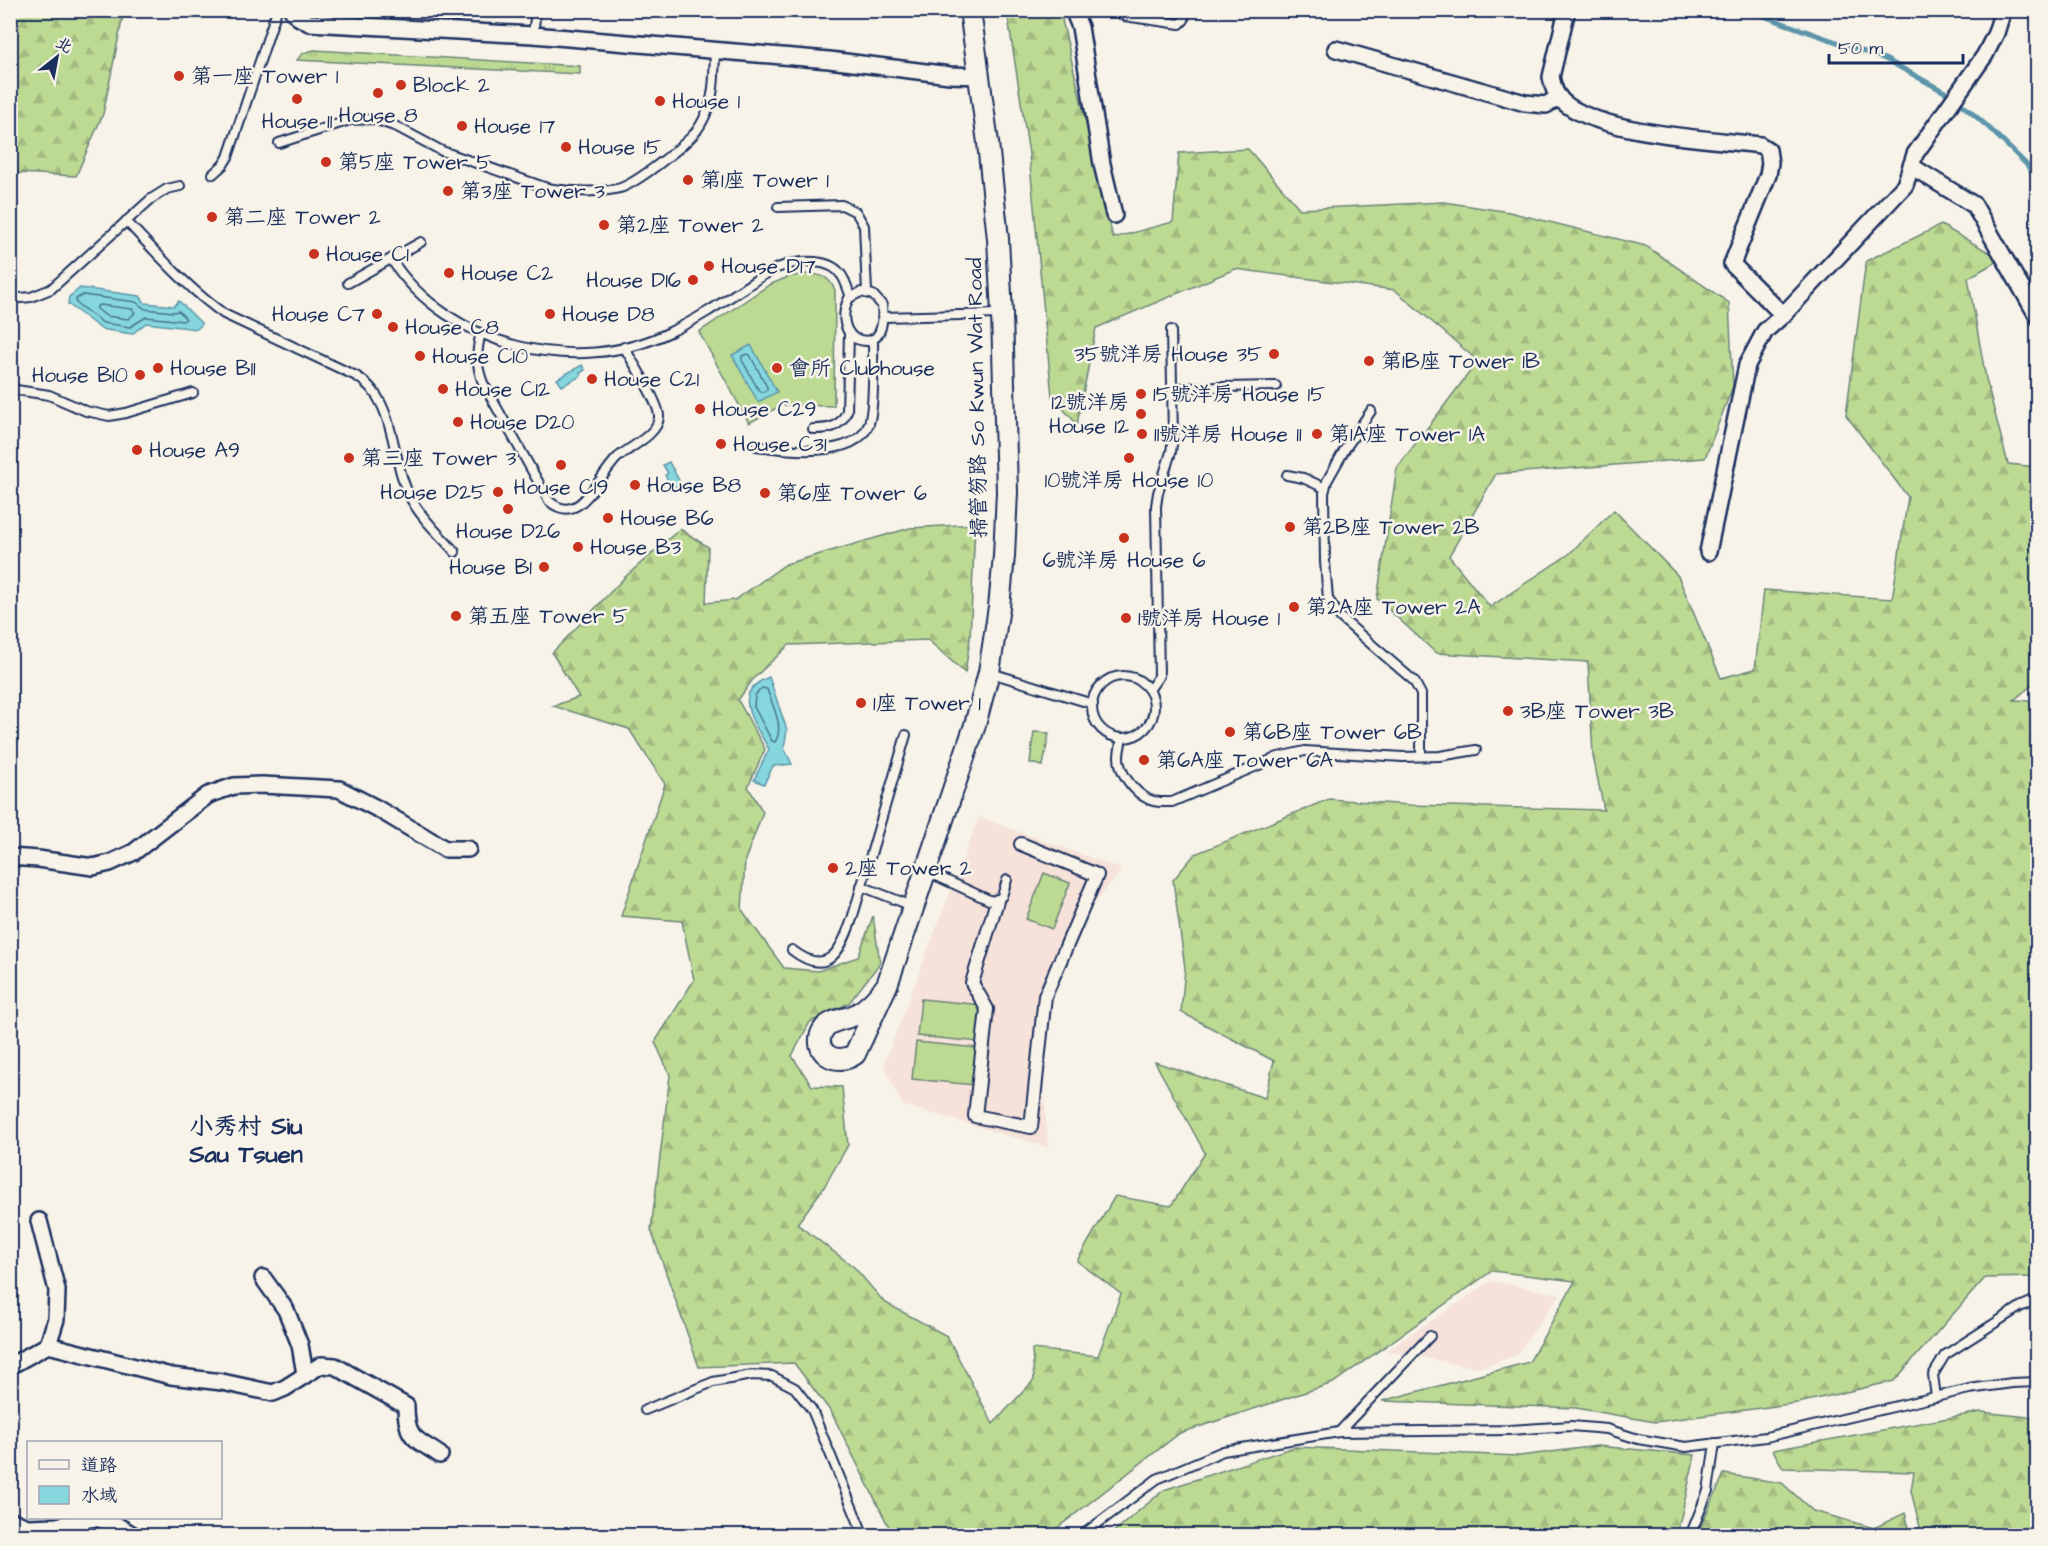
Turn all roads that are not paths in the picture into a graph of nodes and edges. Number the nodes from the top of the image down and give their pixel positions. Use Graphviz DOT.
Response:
graph roads {
  1 [pos="277,10"];
  2 [pos="291,10"];
  3 [pos="536,10"];
  4 [pos="970,10"];
  5 [pos="1072,10"];
  6 [pos="1116,10"];
  7 [pos="1185,10"];
  8 [pos="1567,10"];
  9 [pos="2003,10"];
  10 [pos="533,35"];
  11 [pos="1336,49"];
  12 [pos="715,51"];
  13 [pos="979,76"];
  14 [pos="1559,98"];
  15 [pos="279,143"];
  16 [pos="1911,166"];
  17 [pos="213,174"];
  18 [pos="180,186"];
  19 [pos="778,207"];
  20 [pos="1114,215"];
  21 [pos="126,221"];
  22 [pos="421,242"];
  23 [pos="391,259"];
  24 [pos="348,283"];
  25 [pos="867,292"];
  26 [pos="851,297"];
  27 [pos="10,299"];
  28 [pos="1002,314"];
  29 [pos="1783,315"];
  30 [pos="883,317"];
  31 [pos="2037,317"];
  32 [pos="1171,330"];
  33 [pos="481,333"];
  34 [pos="849,334"];
  35 [pos="873,339"];
  36 [pos="624,347"];
  37 [pos="1276,386"];
  38 [pos="1172,388"];
  39 [pos="10,389"];
  40 [pos="193,393"];
  41 [pos="1371,411"];
  42 [pos="813,429"];
  43 [pos="756,446"];
  44 [pos="1287,475"];
  45 [pos="1325,488"];
  46 [pos="455,552"];
  47 [pos="1708,552"];
  48 [pos="989,672"];
  49 [pos="1149,690"];
  50 [pos="1093,704"];
  51 [pos="906,735"];
  52 [pos="1122,738"];
  53 [pos="1476,750"];
  54 [pos="1421,756"];
  55 [pos="1021,844"];
  56 [pos="468,849"];
  57 [pos="10,857"];
  58 [pos="926,871"];
  59 [pos="1008,880"];
  60 [pos="861,886"];
  61 [pos="997,901"];
  62 [pos="914,907"];
  63 [pos="792,950"];
  64 [pos="887,985"];
  65 [pos="39,1221"];
  66 [pos="263,1278"];
  67 [pos="2037,1299"];
  68 [pos="1430,1336"];
  69 [pos="48,1345"];
  70 [pos="10,1366"];
  71 [pos="305,1374"];
  72 [pos="2037,1382"];
  73 [pos="1936,1397"];
  74 [pos="645,1410"];
  75 [pos="1339,1432"];
  76 [pos="1715,1443"];
  77 [pos="440,1455"];
  78 [pos="92,1519"];
  79 [pos="99,1519"];
  80 [pos="10,1520"];
  81 [pos="135,1536"];
  82 [pos="864,1536"];
  83 [pos="1081,1536"];
  84 [pos="1690,1536"];
  1 -- 17 [label="lane"];
  2 -- 10 [label="street"];
  3 -- 10 [label="lane"];
  4 -- 13 [label="street, 掃管笏路 So Kwun Wat Road"];
  5 -- 20 [label="street"];
  6 -- 7 [label="lane"];
  8 -- 14 [label="street"];
  9 -- 16 [label="street"];
  10 -- 12 [label="street"];
  11 -- 14 [label="street"];
  12 -- 13 [label="street"];
  12 -- 15 [label="lane"];
  13 -- 28 [label="street, 掃管笏路 So Kwun Wat Road"];
  14 -- 29 [label="street"];
  16 -- 29 [label="street"];
  16 -- 31 [label="street"];
  18 -- 21 [label="lane"];
  19 -- 25 [label="lane"];
  21 -- 27 [label="lane"];
  21 -- 46 [label="lane"];
  22 -- 23 [label="lane"];
  23 -- 24 [label="lane"];
  23 -- 33 [label="lane"];
  25 -- 26 [label="lane"];
  25 -- 30 [label="lane"];
  26 -- 34 [label="lane"];
  26 -- 36 [label="lane"];
  28 -- 30 [label="lane"];
  28 -- 48 [label="street, 掃管笏路 So Kwun Wat Road"];
  29 -- 47 [label="street"];
  30 -- 35 [label="lane"];
  32 -- 38 [label="lane"];
  33 -- 36 [label="lane"];
  33 -- 36 [label="lane"];
  34 -- 35 [label="lane"];
  34 -- 42 [label="lane"];
  35 -- 43 [label="lane"];
  37 -- 38 [label="lane"];
  38 -- 49 [label="lane"];
  39 -- 40 [label="lane"];
  41 -- 45 [label="lane"];
  44 -- 45 [label="lane"];
  45 -- 54 [label="lane"];
  48 -- 50 [label="lane"];
  48 -- 58 [label="street, 掃管笏路 So Kwun Wat Road"];
  49 -- 50 [label="lane"];
  49 -- 52 [label="lane"];
  50 -- 52 [label="lane"];
  51 -- 60 [label="lane"];
  52 -- 54 [label="lane"];
  53 -- 54 [label="lane"];
  55 -- 61 [label="street"];
  56 -- 57 [label="street"];
  58 -- 61 [label="lane"];
  58 -- 62 [label="street, 掃管笏路 So Kwun Wat Road"];
  59 -- 61 [label="lane"];
  60 -- 62 [label="lane"];
  60 -- 63 [label="lane"];
  62 -- 64 [label="street, 掃管笏路 So Kwun Wat Road"];
  65 -- 69 [label="street"];
  66 -- 71 [label="street"];
  67 -- 73 [label="lane"];
  68 -- 75 [label="lane"];
  69 -- 70 [label="street"];
  69 -- 71 [label="street"];
  71 -- 77 [label="street"];
  72 -- 73 [label="lane"];
  73 -- 76 [label="lane"];
  74 -- 82 [label="lane"];
  75 -- 76 [label="lane"];
  75 -- 83 [label="lane"];
  76 -- 84 [label="lane"];
  78 -- 80 [label="street"];
  79 -- 81 [label="street"];
}
